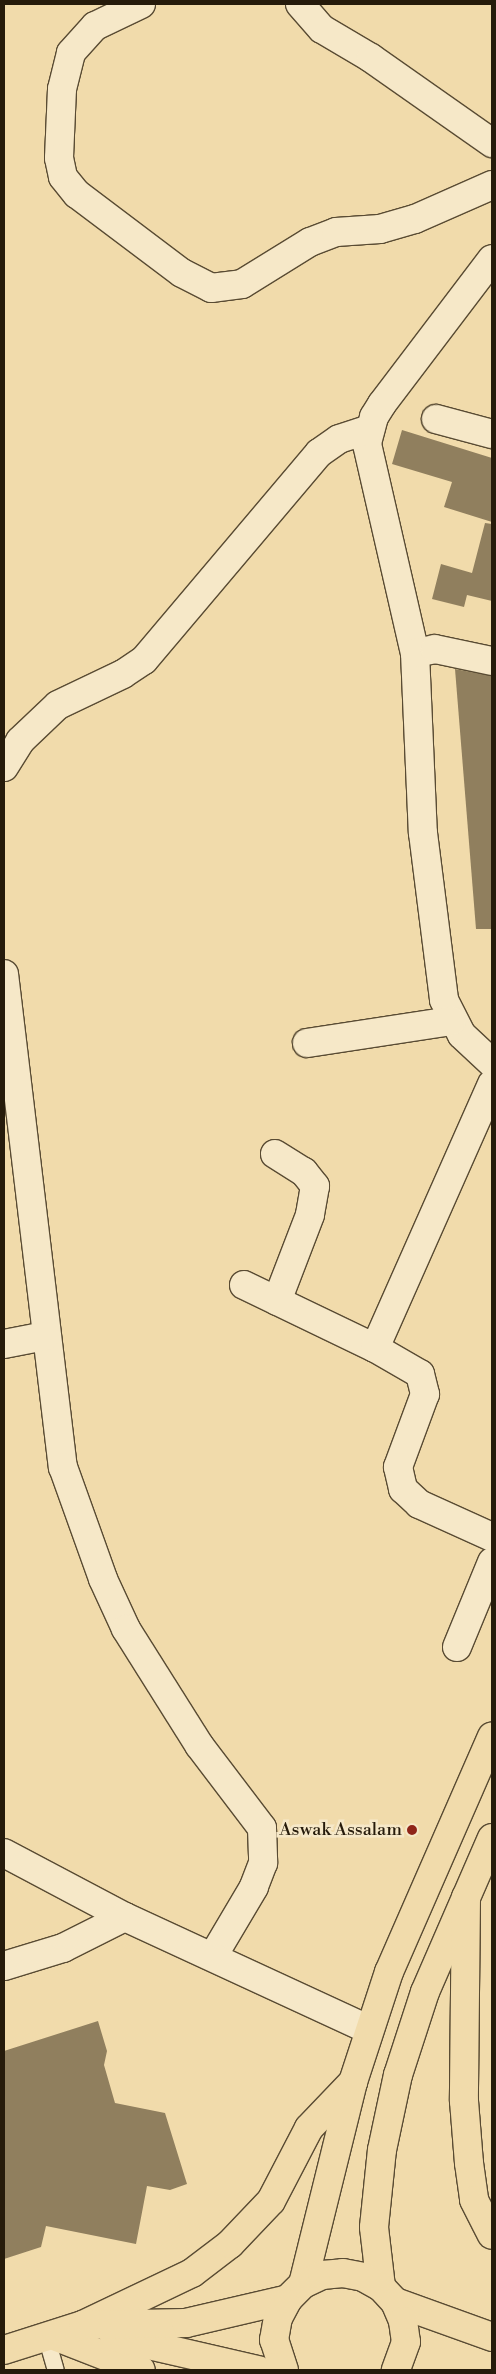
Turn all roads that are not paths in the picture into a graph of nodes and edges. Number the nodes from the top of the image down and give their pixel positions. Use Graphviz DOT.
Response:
graph roads {
  1 [pos="141,4"];
  2 [pos="300,4"];
  3 [pos="492,143"];
  4 [pos="492,185"];
  5 [pos="492,259"];
  6 [pos="436,419"];
  7 [pos="370,429"];
  8 [pos="492,434"];
  9 [pos="415,653"];
  10 [pos="492,661"];
  11 [pos="4,767"];
  12 [pos="4,974"];
  13 [pos="451,1021"];
  14 [pos="307,1043"];
  15 [pos="492,1064"];
  16 [pos="492,1084"];
  17 [pos="275,1154"];
  18 [pos="244,1285"];
  19 [pos="277,1301"];
  20 [pos="45,1336"];
  21 [pos="4,1344"];
  22 [pos="375,1348"];
  23 [pos="492,1537"];
  24 [pos="492,1562"];
  25 [pos="456,1647"];
  26 [pos="492,1736"];
  27 [pos="492,1838"];
  28 [pos="4,1853"];
  29 [pos="466,1897"];
  30 [pos="125,1916"];
  31 [pos="213,1956"];
  32 [pos="4,1966"];
  33 [pos="369,2030"];
  34 [pos="353,2082"];
  35 [pos="492,2235"];
  36 [pos="296,2292"];
  37 [pos="388,2295"];
  38 [pos="62,2332"];
  39 [pos="492,2337"];
  40 [pos="4,2350"];
  41 [pos="56,2370"];
  42 [pos="141,2370"];
  43 [pos="258,2370"];
  44 [pos="284,2370"];
  45 [pos="396,2370"];
  1 -- 4 [label="street"];
  2 -- 3 [label="street"];
  5 -- 7 [label="street"];
  6 -- 8 [label="street"];
  7 -- 9 [label="street"];
  7 -- 11 [label="street"];
  9 -- 10 [label="street"];
  9 -- 13 [label="street"];
  12 -- 20 [label="street"];
  13 -- 14 [label="street"];
  13 -- 15 [label="street"];
  16 -- 22 [label="street"];
  17 -- 19 [label="street"];
  18 -- 19 [label="street"];
  19 -- 22 [label="street"];
  20 -- 21 [label="street"];
  20 -- 31 [label="street"];
  22 -- 23 [label="street"];
  24 -- 25 [label="street"];
  26 -- 33 [label="main road"];
  27 -- 29 [label="main road"];
  28 -- 30 [label="street"];
  29 -- 35 [label="main road"];
  29 -- 37 [label="main road"];
  30 -- 31 [label="street"];
  30 -- 32 [label="street"];
  31 -- 33 [label="street"];
  33 -- 34 [label="main road"];
  34 -- 36 [label="main road"];
  34 -- 38 [label="main road"];
  36 -- 37 [label="main road"];
  36 -- 38 [label="main road"];
  36 -- 44 [label="main road"];
  37 -- 39 [label="main road"];
  37 -- 45 [label="main road"];
  38 -- 40 [label="main road"];
  38 -- 41 [label="lane"];
  38 -- 42 [label="main road"];
  38 -- 43 [label="main road"];
}
